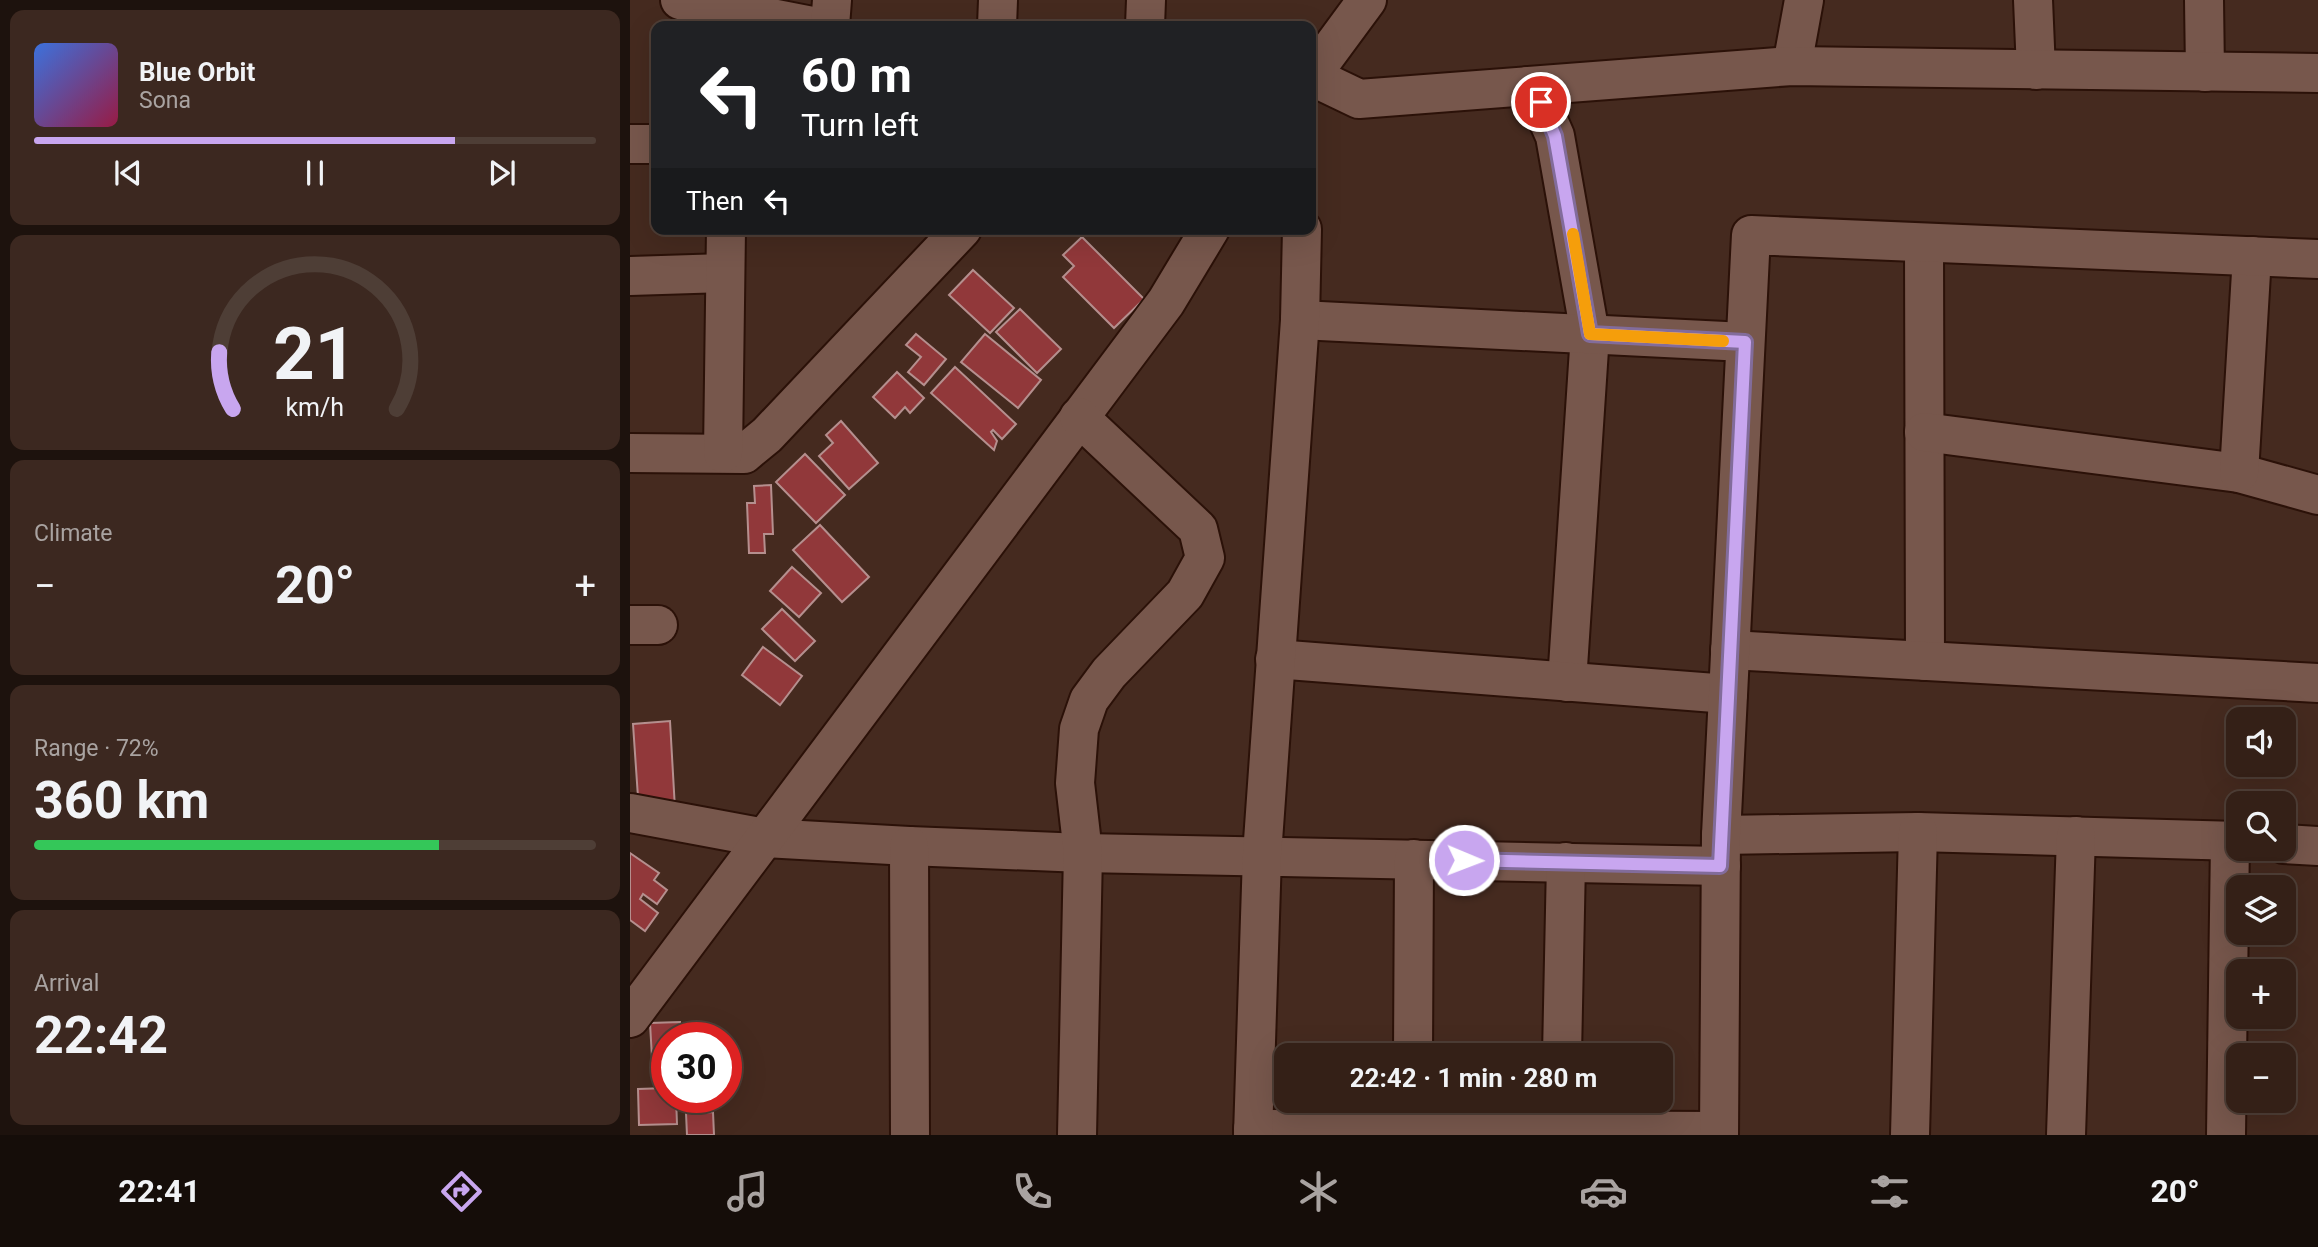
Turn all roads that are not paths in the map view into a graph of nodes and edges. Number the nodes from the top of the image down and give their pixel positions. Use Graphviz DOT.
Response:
graph roads {
  1 [pos="680,0"];
  2 [pos="832,0"];
  3 [pos="998,0"];
  4 [pos="1146,0"];
  5 [pos="1367,0"];
  6 [pos="1804,0"];
  7 [pos="2033,0"];
  8 [pos="2204,0"];
  9 [pos="728,18"];
  10 [pos="760,21"];
  11 [pos="830,21"];
  12 [pos="997,21"];
  13 [pos="1144,21"];
  14 [pos="1792,66"];
  15 [pos="1316,69"];
  16 [pos="2036,70"];
  17 [pos="2205,72"];
  18 [pos="2318,73"];
  19 [pos="1316,78"];
  20 [pos="1528,86"];
  21 [pos="630,144"];
  22 [pos="651,144"];
  23 [pos="726,235"];
  24 [pos="956,235"];
  25 [pos="1206,235"];
  26 [pos="1302,235"];
  27 [pos="1924,243"];
  28 [pos="2252,256"];
  29 [pos="2318,259"];
  30 [pos="725,273"];
  31 [pos="630,276"];
  32 [pos="1300,320"];
  33 [pos="1590,334"];
  34 [pos="1745,342"];
  35 [pos="1079,417"];
  36 [pos="1924,432"];
  37 [pos="630,453"];
  38 [pos="723,453"];
  39 [pos="2239,473"];
  40 [pos="2318,495"];
  41 [pos="1730,650"];
  42 [pos="1275,659"];
  43 [pos="1925,661"];
  44 [pos="1567,682"];
  45 [pos="2318,683"];
  46 [pos="1728,694"];
  47 [pos="630,813"];
  48 [pos="1918,832"];
  49 [pos="2076,836"];
  50 [pos="765,838"];
  51 [pos="2226,840"];
  52 [pos="2296,845"];
  53 [pos="909,846"];
  54 [pos="2318,846"];
  55 [pos="1721,851"];
  56 [pos="1083,853"];
  57 [pos="1262,855"];
  58 [pos="1414,859"];
  59 [pos="2233,861"];
  60 [pos="1566,862"];
  61 [pos="630,1018"];
  62 [pos="1413,1043"];
  63 [pos="1562,1043"];
  64 [pos="1413,1115"];
  65 [pos="1561,1115"];
  66 [pos="1253,1132"];
  67 [pos="1718,1133"];
  68 [pos="910,1135"];
  69 [pos="1077,1135"];
  70 [pos="1910,1135"];
  71 [pos="2066,1135"];
  72 [pos="2225,1135"];
  1 -- 9 [label="street"];
  2 -- 11 [label="street"];
  3 -- 12 [label="street"];
  4 -- 13 [label="street"];
  5 -- 15 [label="street"];
  6 -- 14 [label="street"];
  7 -- 16 [label="street"];
  8 -- 17 [label="street"];
  9 -- 10 [label="street"];
  14 -- 16 [label="street"];
  14 -- 20 [label="street"];
  16 -- 17 [label="street"];
  17 -- 18 [label="street"];
  19 -- 20 [label="street"];
  20 -- 33 [label="street"];
  21 -- 22 [label="street"];
  23 -- 30 [label="street"];
  24 -- 38 [label="street"];
  25 -- 35 [label="street"];
  26 -- 32 [label="street"];
  27 -- 28 [label="street"];
  27 -- 34 [label="street"];
  27 -- 36 [label="street"];
  28 -- 29 [label="street"];
  28 -- 39 [label="street"];
  30 -- 31 [label="street"];
  30 -- 38 [label="street"];
  32 -- 33 [label="street"];
  32 -- 42 [label="street"];
  33 -- 34 [label="street"];
  33 -- 44 [label="street"];
  34 -- 41 [label="street"];
  35 -- 50 [label="street"];
  35 -- 56 [label="street"];
  36 -- 39 [label="street"];
  36 -- 43 [label="street"];
  37 -- 38 [label="street"];
  39 -- 40 [label="street"];
  41 -- 43 [label="street"];
  41 -- 46 [label="street"];
  42 -- 44 [label="street"];
  42 -- 57 [label="street"];
  43 -- 45 [label="street"];
  44 -- 46 [label="street"];
  46 -- 55 [label="street"];
  47 -- 50 [label="street"];
  48 -- 49 [label="street"];
  48 -- 55 [label="street"];
  48 -- 70 [label="street"];
  49 -- 51 [label="street"];
  49 -- 71 [label="street"];
  50 -- 53 [label="street"];
  50 -- 61 [label="street"];
  52 -- 54 [label="street"];
  53 -- 56 [label="street"];
  53 -- 68 [label="street"];
  55 -- 60 [label="street"];
  55 -- 67 [label="street"];
  56 -- 57 [label="street"];
  56 -- 69 [label="street"];
  57 -- 58 [label="street"];
  57 -- 66 [label="street"];
  58 -- 60 [label="street"];
  58 -- 62 [label="street"];
  59 -- 72 [label="street"];
  60 -- 63 [label="street"];
  64 -- 65 [label="street"];
  64 -- 66 [label="street"];
  65 -- 67 [label="street"];
}
